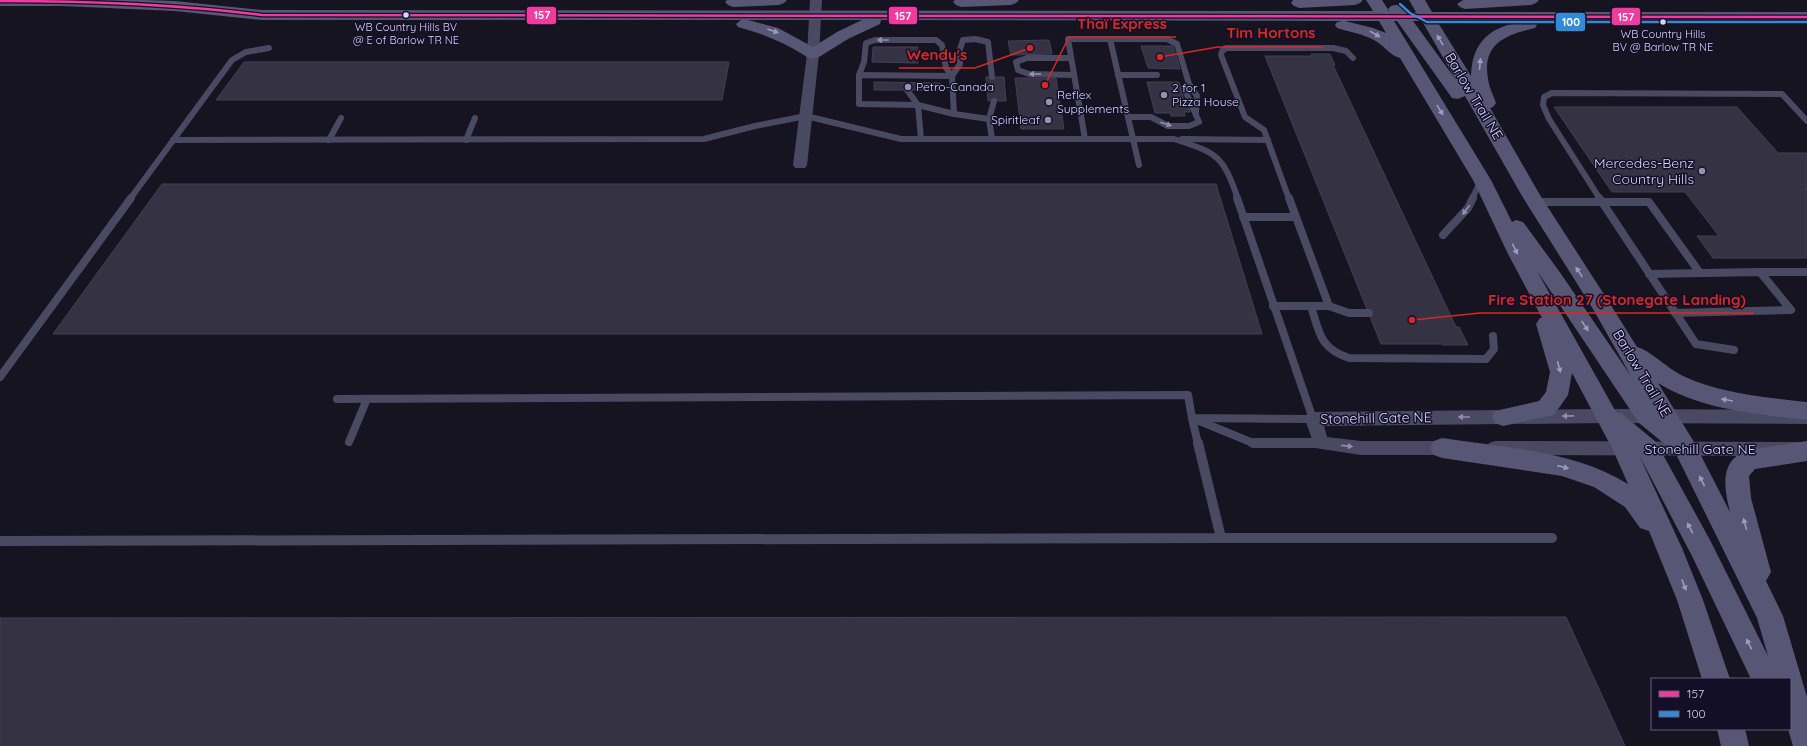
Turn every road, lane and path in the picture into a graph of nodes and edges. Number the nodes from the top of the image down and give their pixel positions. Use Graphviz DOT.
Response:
graph roads {
  1 [pos="129,0"];
  2 [pos="779,0"];
  3 [pos="816,0"];
  4 [pos="1011,0"];
  5 [pos="1355,0"];
  6 [pos="1374,0"];
  7 [pos="1532,0"];
  8 [pos="0,1"];
  9 [pos="62,1"];
  10 [pos="1406,9"];
  11 [pos="1807,14"];
  12 [pos="484,16"];
  13 [pos="694,16"];
  14 [pos="815,16"];
  15 [pos="885,16"];
  16 [pos="1129,16"];
  17 [pos="1296,17"];
  18 [pos="1807,17"];
  19 [pos="1657,18"];
  20 [pos="1739,18"];
  21 [pos="1110,39"];
  22 [pos="269,48"];
  23 [pos="813,54"];
  24 [pos="1071,58"];
  25 [pos="1353,58"];
  26 [pos="859,75"];
  27 [pos="906,75"];
  28 [pos="1074,75"];
  29 [pos="1118,75"];
  30 [pos="1157,75"];
  31 [pos="952,76"];
  32 [pos="992,77"];
  33 [pos="906,83"];
  34 [pos="1189,84"];
  35 [pos="1424,84"];
  36 [pos="906,90"];
  37 [pos="994,101"];
  38 [pos="918,105"];
  39 [pos="1196,112"];
  40 [pos="954,114"];
  41 [pos="806,116"];
  42 [pos="341,118"];
  43 [pos="475,118"];
  44 [pos="1128,118"];
  45 [pos="989,119"];
  46 [pos="1807,121"];
  47 [pos="173,140"];
  48 [pos="329,140"];
  49 [pos="466,140"];
  50 [pos="921,140"];
  51 [pos="992,140"];
  52 [pos="1085,140"];
  53 [pos="1133,140"];
  54 [pos="1174,140"];
  55 [pos="1268,140"];
  56 [pos="1501,142"];
  57 [pos="800,165"];
  58 [pos="1139,165"];
  59 [pos="1482,180"];
  60 [pos="1533,199"];
  61 [pos="1602,202"];
  62 [pos="1243,217"];
  63 [pos="1295,217"];
  64 [pos="1443,236"];
  65 [pos="1760,272"];
  66 [pos="1807,272"];
  67 [pos="1700,273"];
  68 [pos="1649,274"];
  69 [pos="1537,289"];
  70 [pos="1273,306"];
  71 [pos="1311,306"];
  72 [pos="1329,306"];
  73 [pos="1369,313"];
  74 [pos="1675,313"];
  75 [pos="1493,336"];
  76 [pos="1622,341"];
  77 [pos="1734,350"];
  78 [pos="0,377"];
  79 [pos="337,399"];
  80 [pos="368,399"];
  81 [pos="1807,411"];
  82 [pos="1607,416"];
  83 [pos="1503,417"];
  84 [pos="1657,417"];
  85 [pos="1807,417"];
  86 [pos="1192,418"];
  87 [pos="1314,418"];
  88 [pos="349,442"];
  89 [pos="1321,443"];
  90 [pos="1442,448"];
  91 [pos="1636,449"];
  92 [pos="1686,449"];
  93 [pos="1807,450"];
  94 [pos="1221,538"];
  95 [pos="1552,538"];
  96 [pos="0,541"];
  97 [pos="1670,548"];
  98 [pos="1770,616"];
  99 [pos="1716,678"];
  100 [pos="1765,678"];
  101 [pos="1788,678"];
  102 [pos="1791,690"];
  103 [pos="1731,730"];
  104 [pos="1790,730"];
  105 [pos="1735,746"];
  106 [pos="1798,746"];
  107 [pos="1807,746"];
  1 -- 9 [label="main road"];
  2 -- 12 [label="main road"];
  3 -- 14 [label="street"];
  4 -- 14 [label="main road"];
  5 -- 16 [label="main road"];
  6 -- 10 [label="main road, Barlow Trail NE"];
  7 -- 10 [label="main road"];
  8 -- 9 [label="main road"];
  9 -- 12 [label="main road"];
  10 -- 17 [label="main road"];
  10 -- 19 [label="main road"];
  10 -- 35 [label="main road, Barlow Trail NE"];
  56 -- 10 [label="main road, Barlow Trail NE, one-way"];
  10 -- 60 [label="main road"];
  11 -- 20 [label="main road"];
  12 -- 13 [label="main road"];
  13 -- 14 [label="main road"];
  13 -- 23 [label="main road, one-way"];
  14 -- 15 [label="main road"];
  14 -- 23 [label="street"];
  15 -- 16 [label="main road"];
  15 -- 23 [label="main road"];
  16 -- 17 [label="main road"];
  17 -- 35 [label="main road, one-way"];
  18 -- 20 [label="main road"];
  19 -- 20 [label="main road"];
  56 -- 19 [label="main road, one-way"];
  21 -- 24 [label="lane"];
  21 -- 29 [label="lane"];
  21 -- 34 [label="lane"];
  22 -- 47 [label="lane"];
  23 -- 41 [label="street"];
  24 -- 28 [label="lane"];
  28 -- 24 [label="lane, one-way"];
  25 -- 55 [label="lane"];
  26 -- 27 [label="lane"];
  31 -- 26 [label="lane, one-way"];
  26 -- 38 [label="lane"];
  27 -- 31 [label="lane"];
  27 -- 33 [label="lane"];
  28 -- 52 [label="lane"];
  29 -- 30 [label="lane"];
  29 -- 44 [label="lane"];
  31 -- 32 [label="lane"];
  31 -- 40 [label="lane"];
  34 -- 39 [label="lane"];
  34 -- 39 [label="lane"];
  35 -- 59 [label="main road, Barlow Trail NE, one-way"];
  36 -- 38 [label="lane"];
  37 -- 45 [label="lane"];
  38 -- 40 [label="lane"];
  38 -- 50 [label="lane"];
  44 -- 39 [label="lane, one-way"];
  40 -- 45 [label="lane"];
  41 -- 49 [label="lane"];
  41 -- 50 [label="lane"];
  41 -- 57 [label="street"];
  42 -- 48 [label="lane"];
  43 -- 49 [label="lane"];
  44 -- 53 [label="lane"];
  45 -- 51 [label="lane"];
  46 -- 61 [label="lane"];
  47 -- 48 [label="lane"];
  47 -- 78 [label="lane"];
  48 -- 49 [label="lane"];
  50 -- 51 [label="lane"];
  51 -- 52 [label="lane"];
  52 -- 53 [label="lane"];
  53 -- 54 [label="lane"];
  53 -- 58 [label="lane"];
  54 -- 55 [label="lane"];
  54 -- 62 [label="lane"];
  55 -- 63 [label="lane"];
  56 -- 60 [label="main road, Barlow Trail NE"];
  59 -- 64 [label="lane, one-way"];
  59 -- 69 [label="main road, Barlow Trail NE, one-way"];
  59 -- 84 [label="main road, one-way"];
  60 -- 61 [label="lane"];
  76 -- 60 [label="main road, Barlow Trail NE, one-way"];
  61 -- 67 [label="lane"];
  61 -- 68 [label="lane"];
  62 -- 63 [label="lane"];
  62 -- 70 [label="lane"];
  63 -- 72 [label="lane"];
  65 -- 66 [label="lane"];
  65 -- 67 [label="lane"];
  65 -- 74 [label="lane"];
  67 -- 68 [label="lane"];
  68 -- 74 [label="lane"];
  69 -- 82 [label="main road, Barlow Trail NE"];
  69 -- 83 [label="main road, one-way"];
  70 -- 71 [label="lane"];
  70 -- 87 [label="lane"];
  71 -- 72 [label="lane"];
  71 -- 75 [label="lane"];
  72 -- 73 [label="lane"];
  74 -- 77 [label="lane"];
  81 -- 76 [label="main road, one-way"];
  76 -- 84 [label="main road, Barlow Trail NE"];
  79 -- 80 [label="lane"];
  80 -- 86 [label="lane"];
  80 -- 88 [label="lane"];
  82 -- 83 [label="street, Stonehill Gate NE, one-way"];
  82 -- 84 [label="street, Stonehill Gate NE"];
  82 -- 91 [label="main road"];
  83 -- 87 [label="street, Stonehill Gate NE, one-way"];
  84 -- 85 [label="street, Stonehill Gate NE"];
  84 -- 92 [label="main road, Barlow Trail NE"];
  86 -- 87 [label="lane"];
  86 -- 89 [label="lane"];
  86 -- 94 [label="lane"];
  87 -- 89 [label="street, Stonehill Gate NE"];
  89 -- 90 [label="street, Stonehill Gate NE, one-way"];
  90 -- 91 [label="street, Stonehill Gate NE"];
  90 -- 97 [label="main road, one-way"];
  91 -- 92 [label="street, Stonehill Gate NE"];
  91 -- 97 [label="main road"];
  100 -- 91 [label="main road, one-way"];
  92 -- 93 [label="street, Stonehill Gate NE"];
  98 -- 92 [label="main road, Barlow Trail NE, one-way"];
  98 -- 93 [label="main road, one-way"];
  94 -- 95 [label="lane"];
  94 -- 96 [label="lane"];
  97 -- 99 [label="main road, one-way"];
  98 -- 101 [label="main road, Barlow Trail NE"];
  102 -- 107 [label="main road"];
  103 -- 105 [label="main road"];
  104 -- 106 [label="main road"];
}
